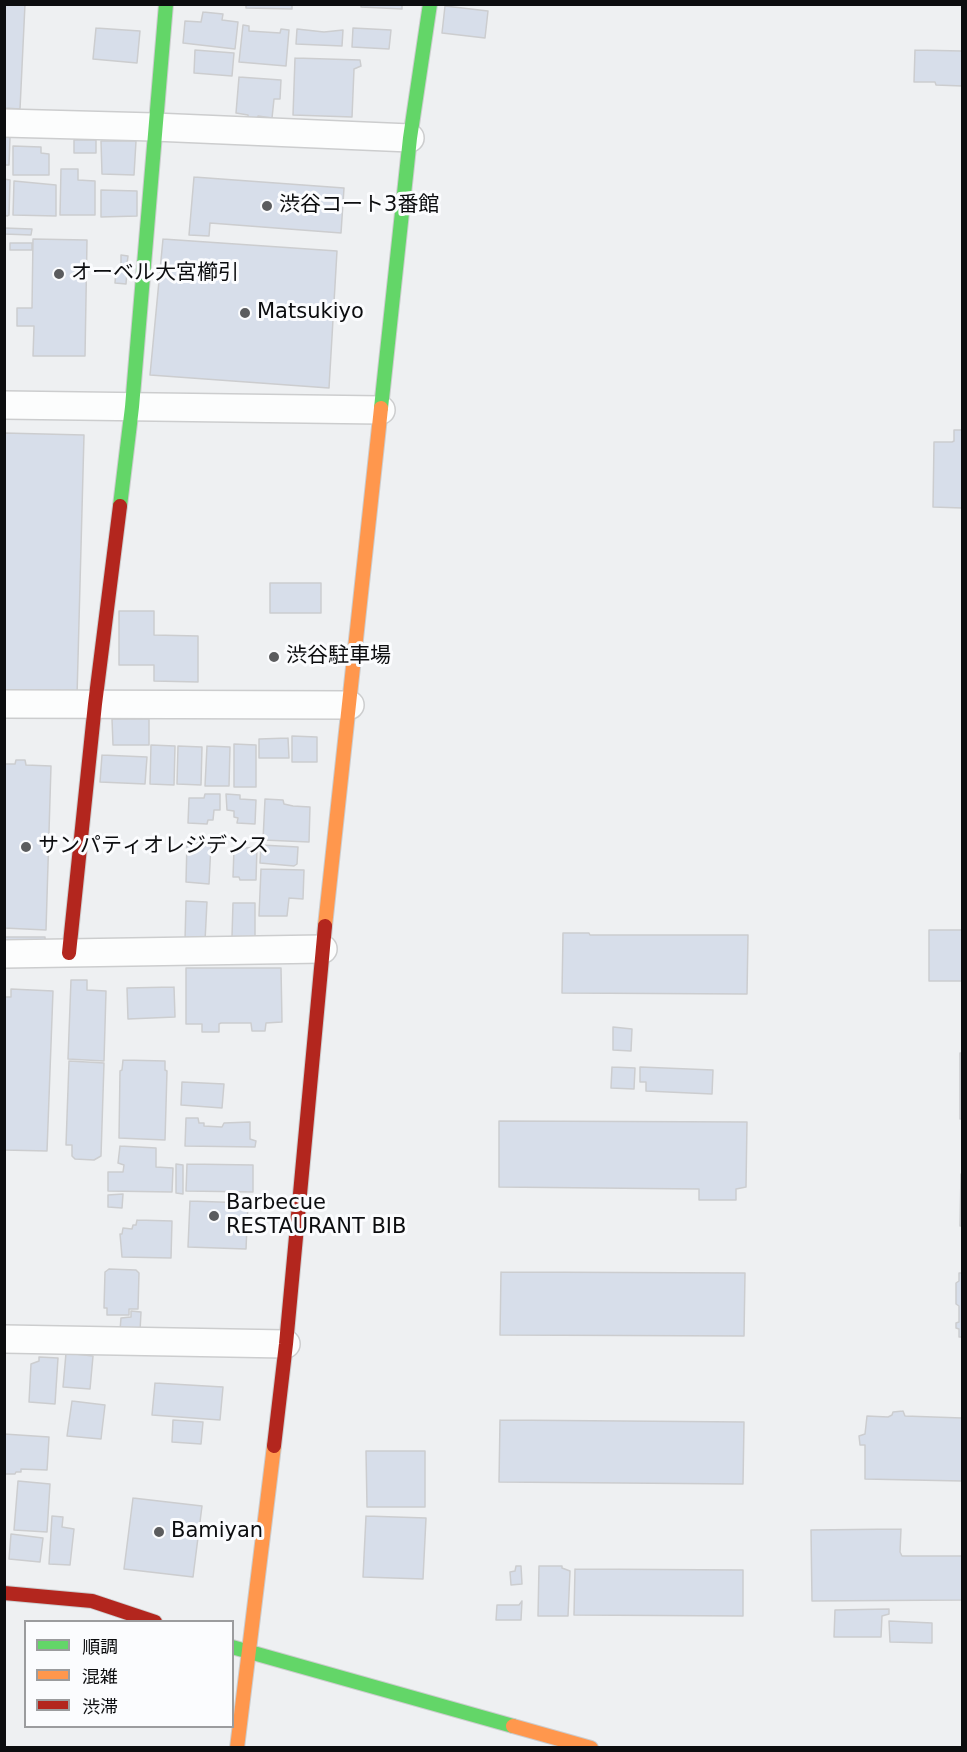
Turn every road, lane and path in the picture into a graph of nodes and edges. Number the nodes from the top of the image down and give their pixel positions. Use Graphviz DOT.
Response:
graph roads {
  1 [pos="166,4"];
  2 [pos="430,4"];
  3 [pos="4,123"];
  4 [pos="154,127"];
  5 [pos="410,138"];
  6 [pos="4,405"];
  7 [pos="132,407"];
  8 [pos="381,410"];
  9 [pos="4,704"];
  10 [pos="95,704"];
  11 [pos="350,705"];
  12 [pos="323,949"];
  13 [pos="69,953"];
  14 [pos="4,954"];
  15 [pos="4,1339"];
  16 [pos="285,1344"];
  17 [pos="4,1593"];
  18 [pos="149,1620"];
  19 [pos="234,1648"];
  20 [pos="250,1653"];
  21 [pos="237,1748"];
  22 [pos="591,1748"];
  1 -- 4 [label="street"];
  2 -- 5 [label="street"];
  3 -- 4 [label="street"];
  4 -- 5 [label="street"];
  4 -- 7 [label="street"];
  5 -- 8 [label="street"];
  6 -- 7 [label="street"];
  7 -- 8 [label="street"];
  7 -- 10 [label="street"];
  8 -- 11 [label="street"];
  9 -- 10 [label="street"];
  10 -- 11 [label="street"];
  10 -- 13 [label="street"];
  11 -- 12 [label="street"];
  12 -- 13 [label="street"];
  12 -- 16 [label="street"];
  13 -- 14 [label="street"];
  15 -- 16 [label="street"];
  16 -- 20 [label="street"];
  17 -- 18 [label="street"];
  19 -- 20 [label="street"];
  20 -- 21 [label="street"];
  20 -- 22 [label="street"];
}
